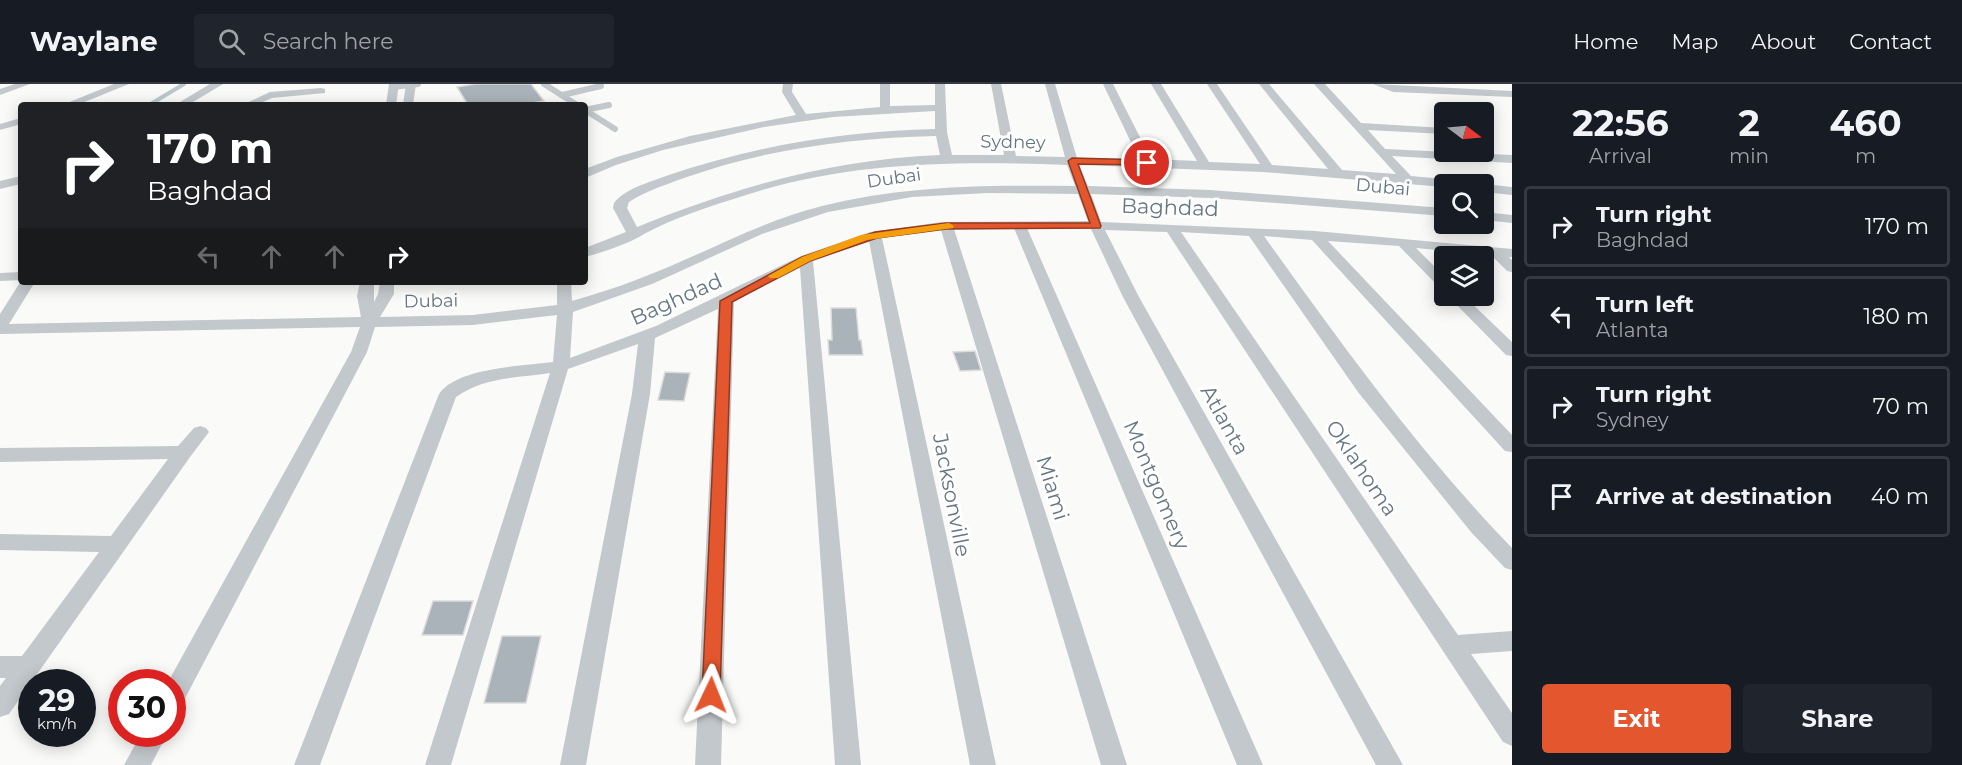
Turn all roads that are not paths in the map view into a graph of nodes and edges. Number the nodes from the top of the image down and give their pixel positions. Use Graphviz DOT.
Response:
graph roads {
  1 [pos="25,84"];
  2 [pos="124,84"];
  3 [pos="218,84"];
  4 [pos="413,84"];
  5 [pos="544,84"];
  6 [pos="788,84"];
  7 [pos="885,84"];
  8 [pos="940,84"];
  9 [pos="996,84"];
  10 [pos="1050,84"];
  11 [pos="1108,84"];
  12 [pos="1156,84"];
  13 [pos="1212,84"];
  14 [pos="1264,84"];
  15 [pos="1319,84"];
  16 [pos="394,86"];
  17 [pos="601,86"];
  18 [pos="1381,86"];
  19 [pos="323,87"];
  20 [pos="0,92"];
  21 [pos="1512,94"];
  22 [pos="562,96"];
  23 [pos="75,102"];
  24 [pos="185,102"];
  25 [pos="254,102"];
  26 [pos="318,102"];
  27 [pos="391,102"];
  28 [pos="409,102"];
  29 [pos="572,102"];
  30 [pos="609,105"];
  31 [pos="940,108"];
  32 [pos="588,109"];
  33 [pos="885,109"];
  34 [pos="588,112"];
  35 [pos="802,116"];
  36 [pos="18,121"];
  37 [pos="1358,126"];
  38 [pos="0,127"];
  39 [pos="615,129"];
  40 [pos="1434,130"];
  41 [pos="941,132"];
  42 [pos="1384,153"];
  43 [pos="947,159"];
  44 [pos="1011,159"];
  45 [pos="1512,159"];
  46 [pos="1072,161"];
  47 [pos="1147,163"];
  48 [pos="1205,165"];
  49 [pos="1269,169"];
  50 [pos="588,171"];
  51 [pos="1339,174"];
  52 [pos="1407,179"];
  53 [pos="18,181"];
  54 [pos="1434,182"];
  55 [pos="0,185"];
  56 [pos="1494,189"];
  57 [pos="1083,190"];
  58 [pos="1512,191"];
  59 [pos="1434,211"];
  60 [pos="1494,217"];
  61 [pos="1512,219"];
  62 [pos="1019,225"];
  63 [pos="946,226"];
  64 [pos="1096,226"];
  65 [pos="1171,228"];
  66 [pos="1253,231"];
  67 [pos="635,235"];
  68 [pos="875,235"];
  69 [pos="1315,236"];
  70 [pos="1402,243"];
  71 [pos="1495,251"];
  72 [pos="588,252"];
  73 [pos="1512,253"];
  74 [pos="806,259"];
  75 [pos="1512,268"];
  76 [pos="1434,274"];
  77 [pos="18,276"];
  78 [pos="0,277"];
  79 [pos="26,285"];
  80 [pos="367,285"];
  81 [pos="387,285"];
  82 [pos="564,285"];
  83 [pos="726,301"];
  84 [pos="1466,306"];
  85 [pos="565,309"];
  86 [pos="369,322"];
  87 [pos="0,327"];
  88 [pos="647,336"];
  89 [pos="1512,351"];
  90 [pos="561,365"];
  91 [pos="200,432"];
  92 [pos="1512,446"];
  93 [pos="183,452"];
  94 [pos="0,455"];
  95 [pos="0,542"];
  96 [pos="115,544"];
  97 [pos="1512,562"];
  98 [pos="1512,641"];
  99 [pos="1453,645"];
  100 [pos="0,667"];
  101 [pos="27,667"];
  102 [pos="186,672"];
  103 [pos="0,706"];
  104 [pos="1512,734"];
  105 [pos="147,747"];
  106 [pos="137,765"];
  107 [pos="307,765"];
  108 [pos="438,765"];
  109 [pos="573,765"];
  110 [pos="708,765"];
  111 [pos="848,765"];
  112 [pos="982,765"];
  113 [pos="1114,765"];
  114 [pos="1250,765"];
  115 [pos="1390,765"];
  1 -- 20 [label="street"];
  2 -- 23 [label="street"];
  3 -- 24 [label="street"];
  4 -- 16 [label="lane"];
  4 -- 28 [label="street"];
  5 -- 22 [label="lane"];
  6 -- 35 [label="street"];
  7 -- 33 [label="street"];
  8 -- 31 [label="street"];
  9 -- 44 [label="street"];
  10 -- 46 [label="street, Atlanta"];
  11 -- 47 [label="street"];
  12 -- 48 [label="street"];
  13 -- 49 [label="street"];
  14 -- 51 [label="street"];
  15 -- 37 [label="street"];
  16 -- 27 [label="street"];
  17 -- 22 [label="lane"];
  18 -- 21 [label="street"];
  19 -- 25 [label="street"];
  19 -- 26 [label="street"];
  22 -- 29 [label="lane"];
  30 -- 32 [label="lane"];
  31 -- 33 [label="street"];
  31 -- 41 [label="street"];
  33 -- 35 [label="street"];
  34 -- 39 [label="lane"];
  35 -- 50 [label="street"];
  36 -- 38 [label="street"];
  37 -- 40 [label="street"];
  37 -- 42 [label="street"];
  41 -- 43 [label="street"];
  41 -- 67 [label="street"];
  42 -- 45 [label="street"];
  42 -- 52 [label="street"];
  43 -- 44 [label="street, Sydney"];
  43 -- 67 [label="street, Sydney"];
  44 -- 46 [label="street, Sydney"];
  46 -- 47 [label="street, Sydney"];
  46 -- 57 [label="street, Atlanta"];
  47 -- 48 [label="street, Sydney"];
  48 -- 49 [label="street, Sydney"];
  49 -- 51 [label="street, Sydney"];
  51 -- 52 [label="street, Sydney"];
  52 -- 54 [label="street, Sydney"];
  53 -- 55 [label="street"];
  56 -- 58 [label="street"];
  57 -- 59 [label="street, Dubai"];
  57 -- 64 [label="street, Atlanta"];
  57 -- 85 [label="street, Dubai"];
  60 -- 61 [label="street"];
  62 -- 63 [label="street, Baghdad"];
  62 -- 64 [label="street, Baghdad"];
  62 -- 114 [label="street, Montgomery"];
  63 -- 68 [label="street, Baghdad"];
  63 -- 113 [label="street, Miami"];
  64 -- 65 [label="street, Baghdad"];
  64 -- 115 [label="street, Atlanta"];
  65 -- 66 [label="street, Baghdad"];
  65 -- 99 [label="street, Oklahoma"];
  66 -- 69 [label="street, Baghdad"];
  66 -- 97 [label="street"];
  67 -- 72 [label="street, Sydney"];
  68 -- 74 [label="street, Baghdad"];
  68 -- 112 [label="street, Jacksonville"];
  69 -- 70 [label="street, Baghdad"];
  69 -- 92 [label="street"];
  70 -- 71 [label="street, Baghdad"];
  70 -- 76 [label="street"];
  71 -- 73 [label="street, Baghdad"];
  71 -- 75 [label="street"];
  74 -- 83 [label="street, Baghdad"];
  74 -- 111 [label="street"];
  77 -- 78 [label="street"];
  79 -- 87 [label="street"];
  80 -- 86 [label="street"];
  81 -- 86 [label="street"];
  82 -- 85 [label="street"];
  83 -- 88 [label="street, Baghdad"];
  83 -- 110 [label="street"];
  84 -- 89 [label="street"];
  85 -- 86 [label="street, Dubai"];
  85 -- 90 [label="street"];
  86 -- 87 [label="street, Dubai"];
  86 -- 102 [label="street"];
  88 -- 90 [label="street, Baghdad"];
  88 -- 109 [label="street"];
  90 -- 107 [label="street, Baghdad"];
  90 -- 108 [label="street"];
  91 -- 93 [label="street"];
  93 -- 94 [label="street"];
  93 -- 96 [label="street"];
  95 -- 96 [label="street"];
  96 -- 101 [label="street"];
  98 -- 99 [label="street"];
  99 -- 104 [label="street, Oklahoma"];
  100 -- 101 [label="street"];
  101 -- 103 [label="street"];
  105 -- 106 [label="street"];
}
